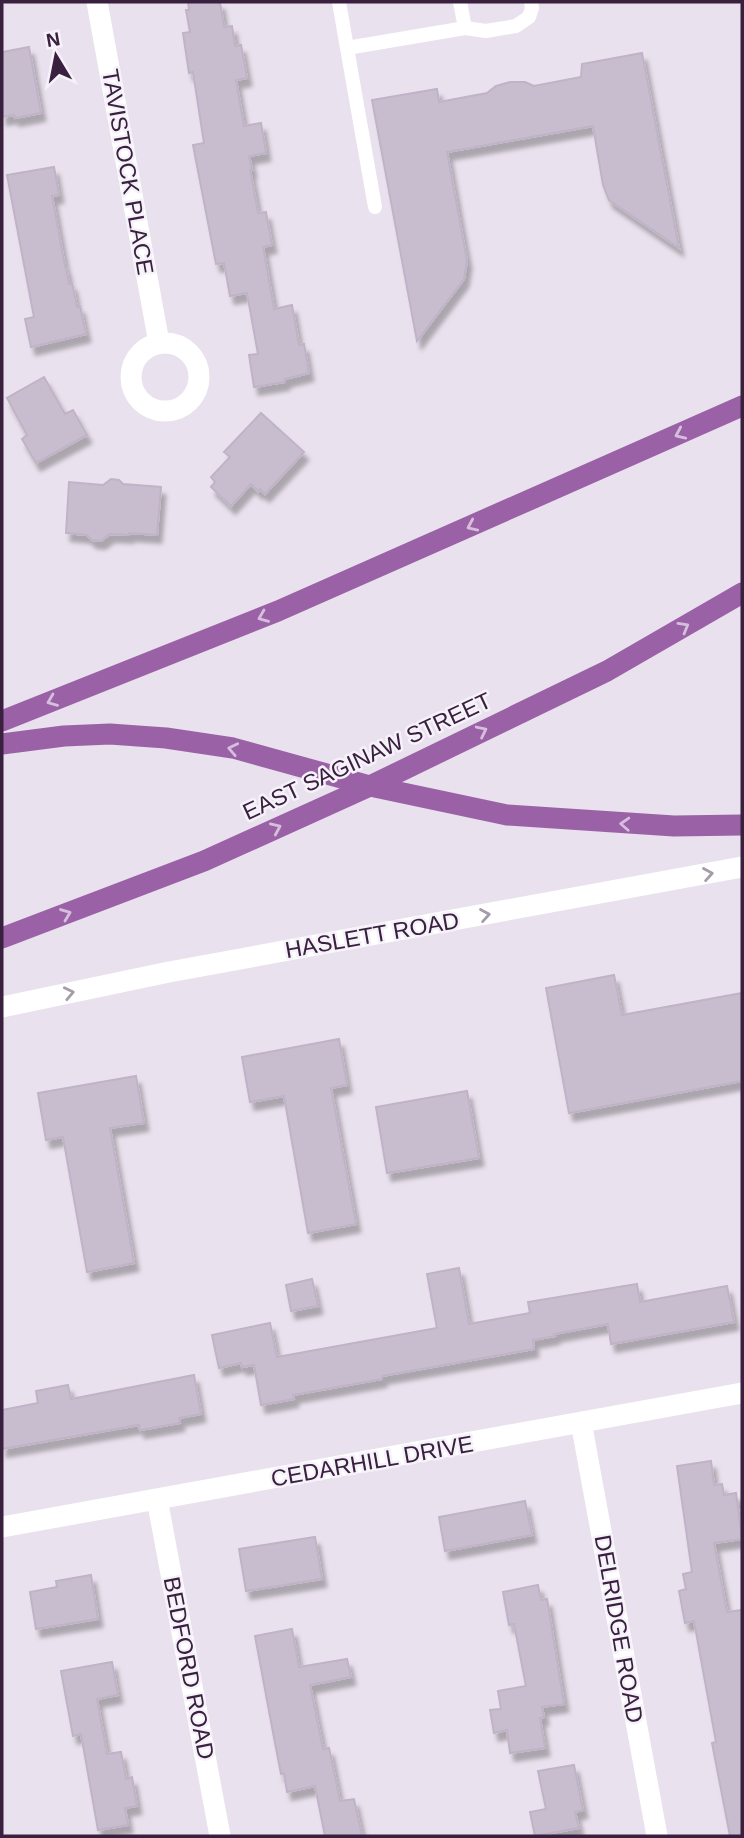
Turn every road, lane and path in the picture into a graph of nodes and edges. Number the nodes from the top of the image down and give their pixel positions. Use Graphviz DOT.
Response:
graph roads {
  1 [pos="97,2"];
  2 [pos="339,2"];
  3 [pos="460,2"];
  4 [pos="531,2"];
  5 [pos="465,28"];
  6 [pos="347,48"];
  7 [pos="375,207"];
  8 [pos="159,343"];
  9 [pos="742,406"];
  10 [pos="742,593"];
  11 [pos="2,722"];
  12 [pos="2,744"];
  13 [pos="370,786"];
  14 [pos="742,825"];
  15 [pos="742,867"];
  16 [pos="2,938"];
  17 [pos="2,1007"];
  18 [pos="742,1394"];
  19 [pos="581,1422"];
  20 [pos="157,1499"];
  21 [pos="2,1527"];
  22 [pos="220,1836"];
  23 [pos="657,1836"];
  1 -- 8 [label="street, TAVISTOCK PLACE"];
  2 -- 6 [label="lane"];
  3 -- 5 [label="lane"];
  4 -- 5 [label="lane"];
  5 -- 6 [label="lane"];
  6 -- 7 [label="lane"];
  9 -- 11 [label="main road, one-way"];
  13 -- 10 [label="main road, EAST SAGINAW STREET, one-way"];
  13 -- 12 [label="main road, one-way"];
  14 -- 13 [label="main road, one-way"];
  16 -- 13 [label="main road, EAST SAGINAW STREET, one-way"];
  17 -- 15 [label="street, HASLETT ROAD, one-way"];
  18 -- 19 [label="street, CEDARHILL DRIVE"];
  19 -- 20 [label="street, CEDARHILL DRIVE"];
  19 -- 23 [label="street, DELRIDGE ROAD"];
  20 -- 21 [label="street, CEDARHILL DRIVE"];
  20 -- 22 [label="street, BEDFORD ROAD"];
}
